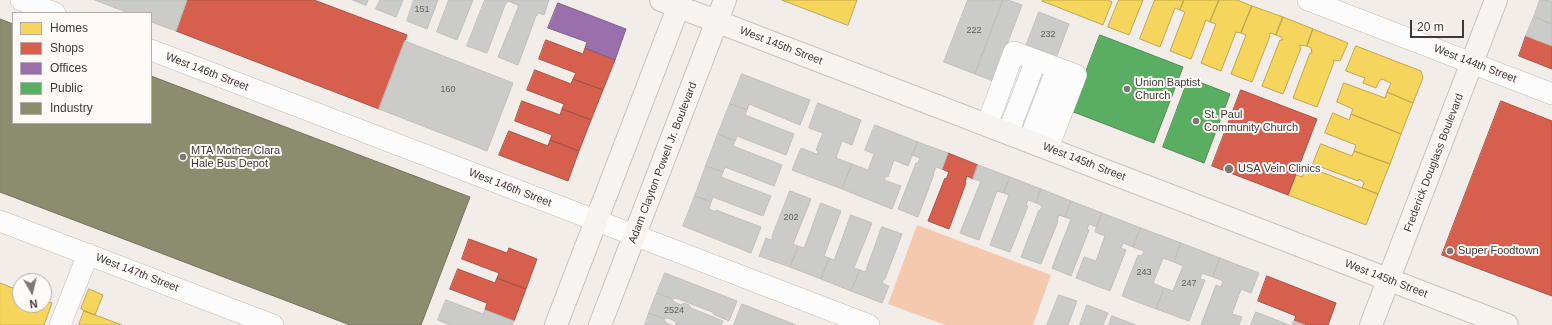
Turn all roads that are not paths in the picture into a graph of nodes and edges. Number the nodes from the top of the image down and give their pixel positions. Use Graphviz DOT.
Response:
graph roads {
  1 [pos="21,0"];
  2 [pos="725,0"];
  3 [pos="1308,0"];
  4 [pos="1496,0"];
  5 [pos="673,2"];
  6 [pos="52,12"];
  7 [pos="717,21"];
  8 [pos="152,50"];
  9 [pos="1036,60"];
  10 [pos="1471,63"];
  11 [pos="1552,94"];
  12 [pos="987,125"];
  13 [pos="1008,133"];
  14 [pos="1038,145"];
  15 [pos="596,220"];
  16 [pos="0,221"];
  17 [pos="635,235"];
  18 [pos="88,254"];
  19 [pos="1389,279"];
  20 [pos="60,325"];
  21 [pos="273,325"];
  22 [pos="556,325"];
  23 [pos="600,325"];
  24 [pos="869,325"];
  25 [pos="1371,325"];
  26 [pos="1507,325"];
  1 -- 6 [label="street"];
  2 -- 7 [label="main road, Adam Clayton Powell Jr. Boulevard"];
  3 -- 10 [label="street, West 144th Street"];
  4 -- 10 [label="main road, Frederick Douglass Boulevard"];
  5 -- 7 [label="main road, West 145th Street"];
  5 -- 15 [label="main road"];
  7 -- 12 [label="main road, West 145th Street"];
  7 -- 17 [label="main road, Adam Clayton Powell Jr. Boulevard"];
  8 -- 15 [label="street, West 146th Street"];
  9 -- 12 [label="street"];
  9 -- 13 [label="street"];
  9 -- 14 [label="street"];
  10 -- 11 [label="street, West 144th Street"];
  10 -- 19 [label="main road, Frederick Douglass Boulevard"];
  12 -- 13 [label="main road, West 145th Street"];
  13 -- 14 [label="main road, West 145th Street"];
  14 -- 19 [label="main road, West 145th Street"];
  15 -- 17 [label="street, West 146th Street"];
  15 -- 22 [label="main road"];
  16 -- 18 [label="street, West 147th Street"];
  17 -- 23 [label="main road, Adam Clayton Powell Jr. Boulevard"];
  17 -- 24 [label="street, West 146th Street"];
  18 -- 20 [label="street"];
  18 -- 21 [label="street, West 147th Street"];
  19 -- 25 [label="main road, Frederick Douglass Boulevard"];
  19 -- 26 [label="main road, West 145th Street"];
}
